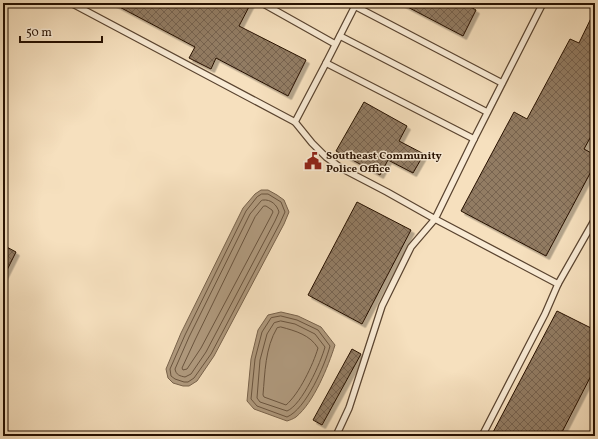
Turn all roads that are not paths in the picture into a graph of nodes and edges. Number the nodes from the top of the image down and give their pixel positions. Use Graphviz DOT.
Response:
graph roads {
  1 [pos="57,3"];
  2 [pos="65,3"];
  3 [pos="71,3"];
  4 [pos="262,3"];
  5 [pos="349,3"];
  6 [pos="543,3"];
  7 [pos="355,6"];
  8 [pos="340,36"];
  9 [pos="335,44"];
  10 [pos="326,63"];
  11 [pos="502,83"];
  12 [pos="488,112"];
  13 [pos="295,122"];
  14 [pos="474,139"];
  15 [pos="435,219"];
  16 [pos="595,219"];
  17 [pos="558,284"];
  18 [pos="336,436"];
  19 [pos="482,436"];
  1 -- 2 [label="lane"];
  3 -- 13 [label="lane"];
  4 -- 9 [label="lane"];
  5 -- 7 [label="lane"];
  6 -- 11 [label="lane"];
  7 -- 8 [label="lane"];
  7 -- 11 [label="lane"];
  8 -- 9 [label="lane"];
  8 -- 12 [label="lane"];
  9 -- 10 [label="lane"];
  10 -- 13 [label="lane"];
  10 -- 14 [label="lane"];
  11 -- 12 [label="lane"];
  12 -- 14 [label="lane"];
  13 -- 15 [label="lane"];
  14 -- 15 [label="lane"];
  15 -- 17 [label="lane"];
  15 -- 18 [label="lane"];
  16 -- 17 [label="lane"];
  17 -- 19 [label="lane"];
}
